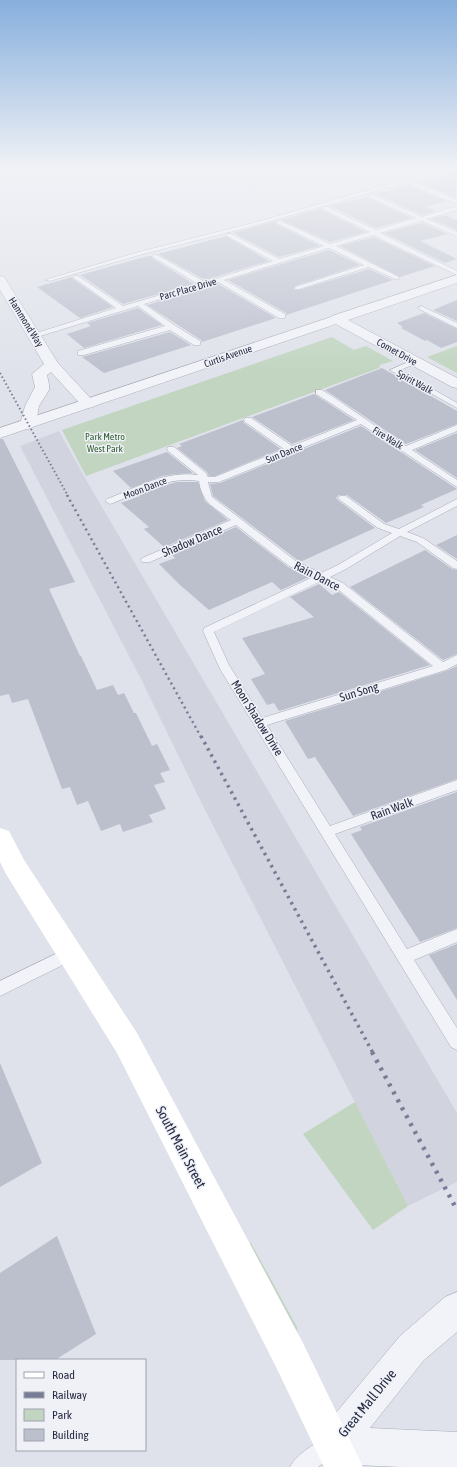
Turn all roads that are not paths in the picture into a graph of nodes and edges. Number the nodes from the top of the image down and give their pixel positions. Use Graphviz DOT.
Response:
graph roads {
  1 [pos="198,238"];
  2 [pos="235,238"];
  3 [pos="315,238"];
  4 [pos="357,238"];
  5 [pos="385,238"];
  6 [pos="331,246"];
  7 [pos="155,256"];
  8 [pos="279,262"];
  9 [pos="370,265"];
  10 [pos="457,272"];
  11 [pos="76,277"];
  12 [pos="398,278"];
  13 [pos="457,279"];
  14 [pos="0,280"];
  15 [pos="48,280"];
  16 [pos="219,280"];
  17 [pos="204,284"];
  18 [pos="297,288"];
  19 [pos="138,303"];
  20 [pos="124,307"];
  21 [pos="421,308"];
  22 [pos="282,316"];
  23 [pos="337,319"];
  24 [pos="456,325"];
  25 [pos="171,327"];
  26 [pos="34,334"];
  27 [pos="197,343"];
  28 [pos="81,353"];
  29 [pos="416,362"];
  30 [pos="52,365"];
  31 [pos="457,384"];
  32 [pos="319,392"];
  33 [pos="88,404"];
  34 [pos="457,406"];
  35 [pos="248,420"];
  36 [pos="362,421"];
  37 [pos="28,424"];
  38 [pos="457,428"];
  39 [pos="0,433"];
  40 [pos="170,449"];
  41 [pos="406,449"];
  42 [pos="291,450"];
  43 [pos="205,480"];
  44 [pos="457,484"];
  45 [pos="343,498"];
  46 [pos="110,501"];
  47 [pos="457,502"];
  48 [pos="237,521"];
  49 [pos="401,533"];
  50 [pos="146,560"];
  51 [pos="457,566"];
  52 [pos="319,577"];
  53 [pos="457,659"];
  54 [pos="442,667"];
  55 [pos="259,723"];
  56 [pos="457,785"];
  57 [pos="327,832"];
  58 [pos="0,838"];
  59 [pos="457,936"];
  60 [pos="70,954"];
  61 [pos="404,957"];
  62 [pos="0,988"];
  63 [pos="457,1042"];
  64 [pos="457,1309"];
  65 [pos="457,1451"];
  66 [pos="338,1456"];
  67 [pos="300,1467"];
  1 -- 15 [label="lane"];
  2 -- 8 [label="lane"];
  3 -- 6 [label="lane"];
  4 -- 6 [label="lane, Parc Place Drive"];
  5 -- 10 [label="lane"];
  6 -- 8 [label="lane, Parc Place Drive"];
  6 -- 9 [label="lane"];
  7 -- 17 [label="lane"];
  8 -- 16 [label="lane, Parc Place Drive"];
  9 -- 12 [label="lane"];
  9 -- 18 [label="lane"];
  11 -- 20 [label="lane"];
  13 -- 23 [label="street, Curtis Avenue"];
  14 -- 26 [label="street, Hammond Way"];
  16 -- 17 [label="lane, Parc Place Drive"];
  16 -- 22 [label="lane"];
  17 -- 19 [label="lane, Parc Place Drive"];
  19 -- 20 [label="lane, Parc Place Drive"];
  19 -- 25 [label="lane"];
  20 -- 26 [label="lane, Parc Place Drive"];
  21 -- 24 [label="lane"];
  23 -- 29 [label="street, Comet Drive"];
  23 -- 33 [label="street, Curtis Avenue"];
  25 -- 27 [label="lane"];
  25 -- 28 [label="lane"];
  26 -- 30 [label="street, Hammond Way"];
  29 -- 31 [label="street, Comet Drive"];
  29 -- 34 [label="lane, Spirit Walk"];
  30 -- 33 [label="street, Hammond Way"];
  30 -- 37 [label="street"];
  32 -- 36 [label="lane, Fire Walk"];
  33 -- 37 [label="street, Curtis Avenue"];
  35 -- 42 [label="lane"];
  36 -- 41 [label="lane, Fire Walk"];
  36 -- 42 [label="lane, Sun Dance"];
  37 -- 39 [label="street, Curtis Avenue"];
  38 -- 41 [label="lane"];
  40 -- 43 [label="lane"];
  41 -- 44 [label="lane, Fire Walk"];
  42 -- 43 [label="lane, Sun Dance"];
  43 -- 46 [label="lane, Moon Dance"];
  43 -- 48 [label="lane, Rain Dance"];
  45 -- 49 [label="lane"];
  47 -- 49 [label="lane, Moon Shadow Drive"];
  48 -- 50 [label="lane, Shadow Dance"];
  48 -- 52 [label="lane, Rain Dance"];
  49 -- 51 [label="lane"];
  49 -- 52 [label="lane, Moon Shadow Drive"];
  52 -- 54 [label="lane, Rain Dance"];
  52 -- 55 [label="lane, Moon Shadow Drive"];
  53 -- 54 [label="lane, Sun Song"];
  54 -- 55 [label="lane, Sun Song"];
  55 -- 57 [label="lane, Moon Shadow Drive"];
  56 -- 57 [label="lane, Rain Walk"];
  57 -- 61 [label="lane, Moon Shadow Drive"];
  58 -- 60 [label="main road, South Main Street"];
  59 -- 61 [label="lane"];
  60 -- 62 [label="lane"];
  60 -- 66 [label="main road, South Main Street"];
  61 -- 63 [label="lane, Moon Shadow Drive"];
  64 -- 66 [label="street, Great Mall Drive"];
  65 -- 66 [label="street, Great Mall Drive"];
  66 -- 67 [label="lane"];
}
